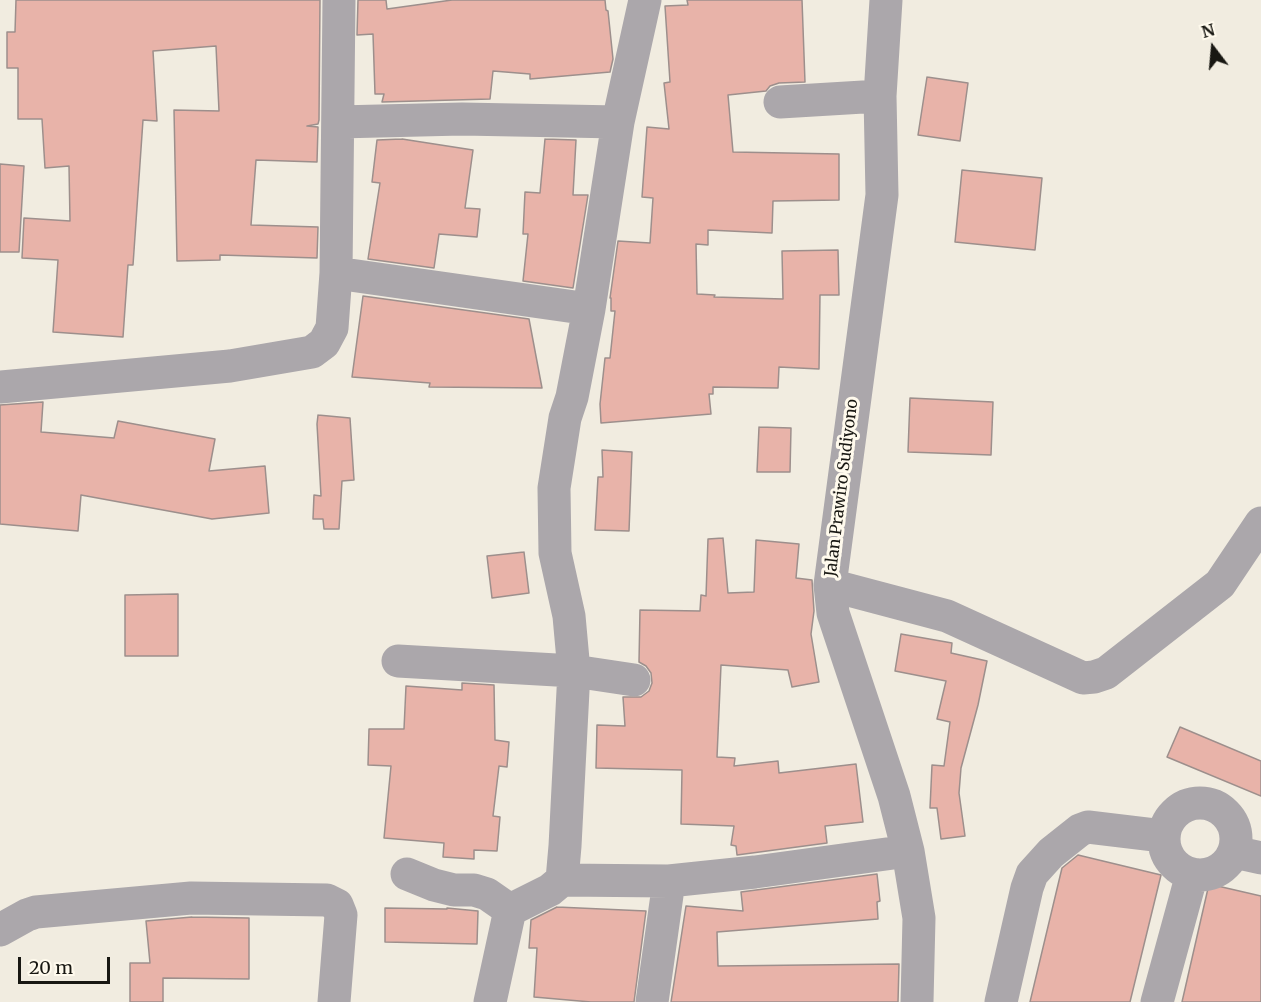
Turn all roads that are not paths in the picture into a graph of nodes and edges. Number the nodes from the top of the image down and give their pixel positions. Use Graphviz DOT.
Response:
graph roads {
  1 [pos="339,0"];
  2 [pos="645,0"];
  3 [pos="886,0"];
  4 [pos="880,96"];
  5 [pos="780,102"];
  6 [pos="338,122"];
  7 [pos="618,122"];
  8 [pos="336,273"];
  9 [pos="589,309"];
  10 [pos="0,387"];
  11 [pos="1261,523"];
  12 [pos="830,585"];
  13 [pos="398,662"];
  14 [pos="574,671"];
  15 [pos="634,680"];
  16 [pos="1163,836"];
  17 [pos="909,851"];
  18 [pos="1247,855"];
  19 [pos="407,874"];
  20 [pos="1192,874"];
  21 [pos="562,880"];
  22 [pos="669,881"];
  23 [pos="510,910"];
  24 [pos="0,930"];
  25 [pos="334,1002"];
  26 [pos="490,1002"];
  27 [pos="652,1002"];
  28 [pos="917,1002"];
  29 [pos="1001,1002"];
  30 [pos="1157,1002"];
  1 -- 6 [label="street"];
  2 -- 7 [label="street"];
  3 -- 4 [label="street, Jalan Prawiro Sudiyono"];
  4 -- 5 [label="street"];
  4 -- 12 [label="street, Jalan Prawiro Sudiyono"];
  6 -- 7 [label="street"];
  6 -- 8 [label="street"];
  7 -- 9 [label="street"];
  8 -- 9 [label="street"];
  8 -- 10 [label="street"];
  9 -- 14 [label="street"];
  11 -- 12 [label="street"];
  12 -- 17 [label="street, Jalan Prawiro Sudiyono"];
  13 -- 14 [label="street"];
  14 -- 15 [label="street"];
  14 -- 21 [label="street"];
  16 -- 18 [label="street"];
  16 -- 20 [label="street"];
  16 -- 29 [label="street"];
  17 -- 22 [label="street"];
  17 -- 28 [label="street, Jalan Prawiro Sudiyono"];
  18 -- 20 [label="street"];
  19 -- 23 [label="street"];
  20 -- 30 [label="street"];
  21 -- 22 [label="street"];
  21 -- 23 [label="street"];
  22 -- 27 [label="street"];
  23 -- 26 [label="street"];
  24 -- 25 [label="street"];
}
